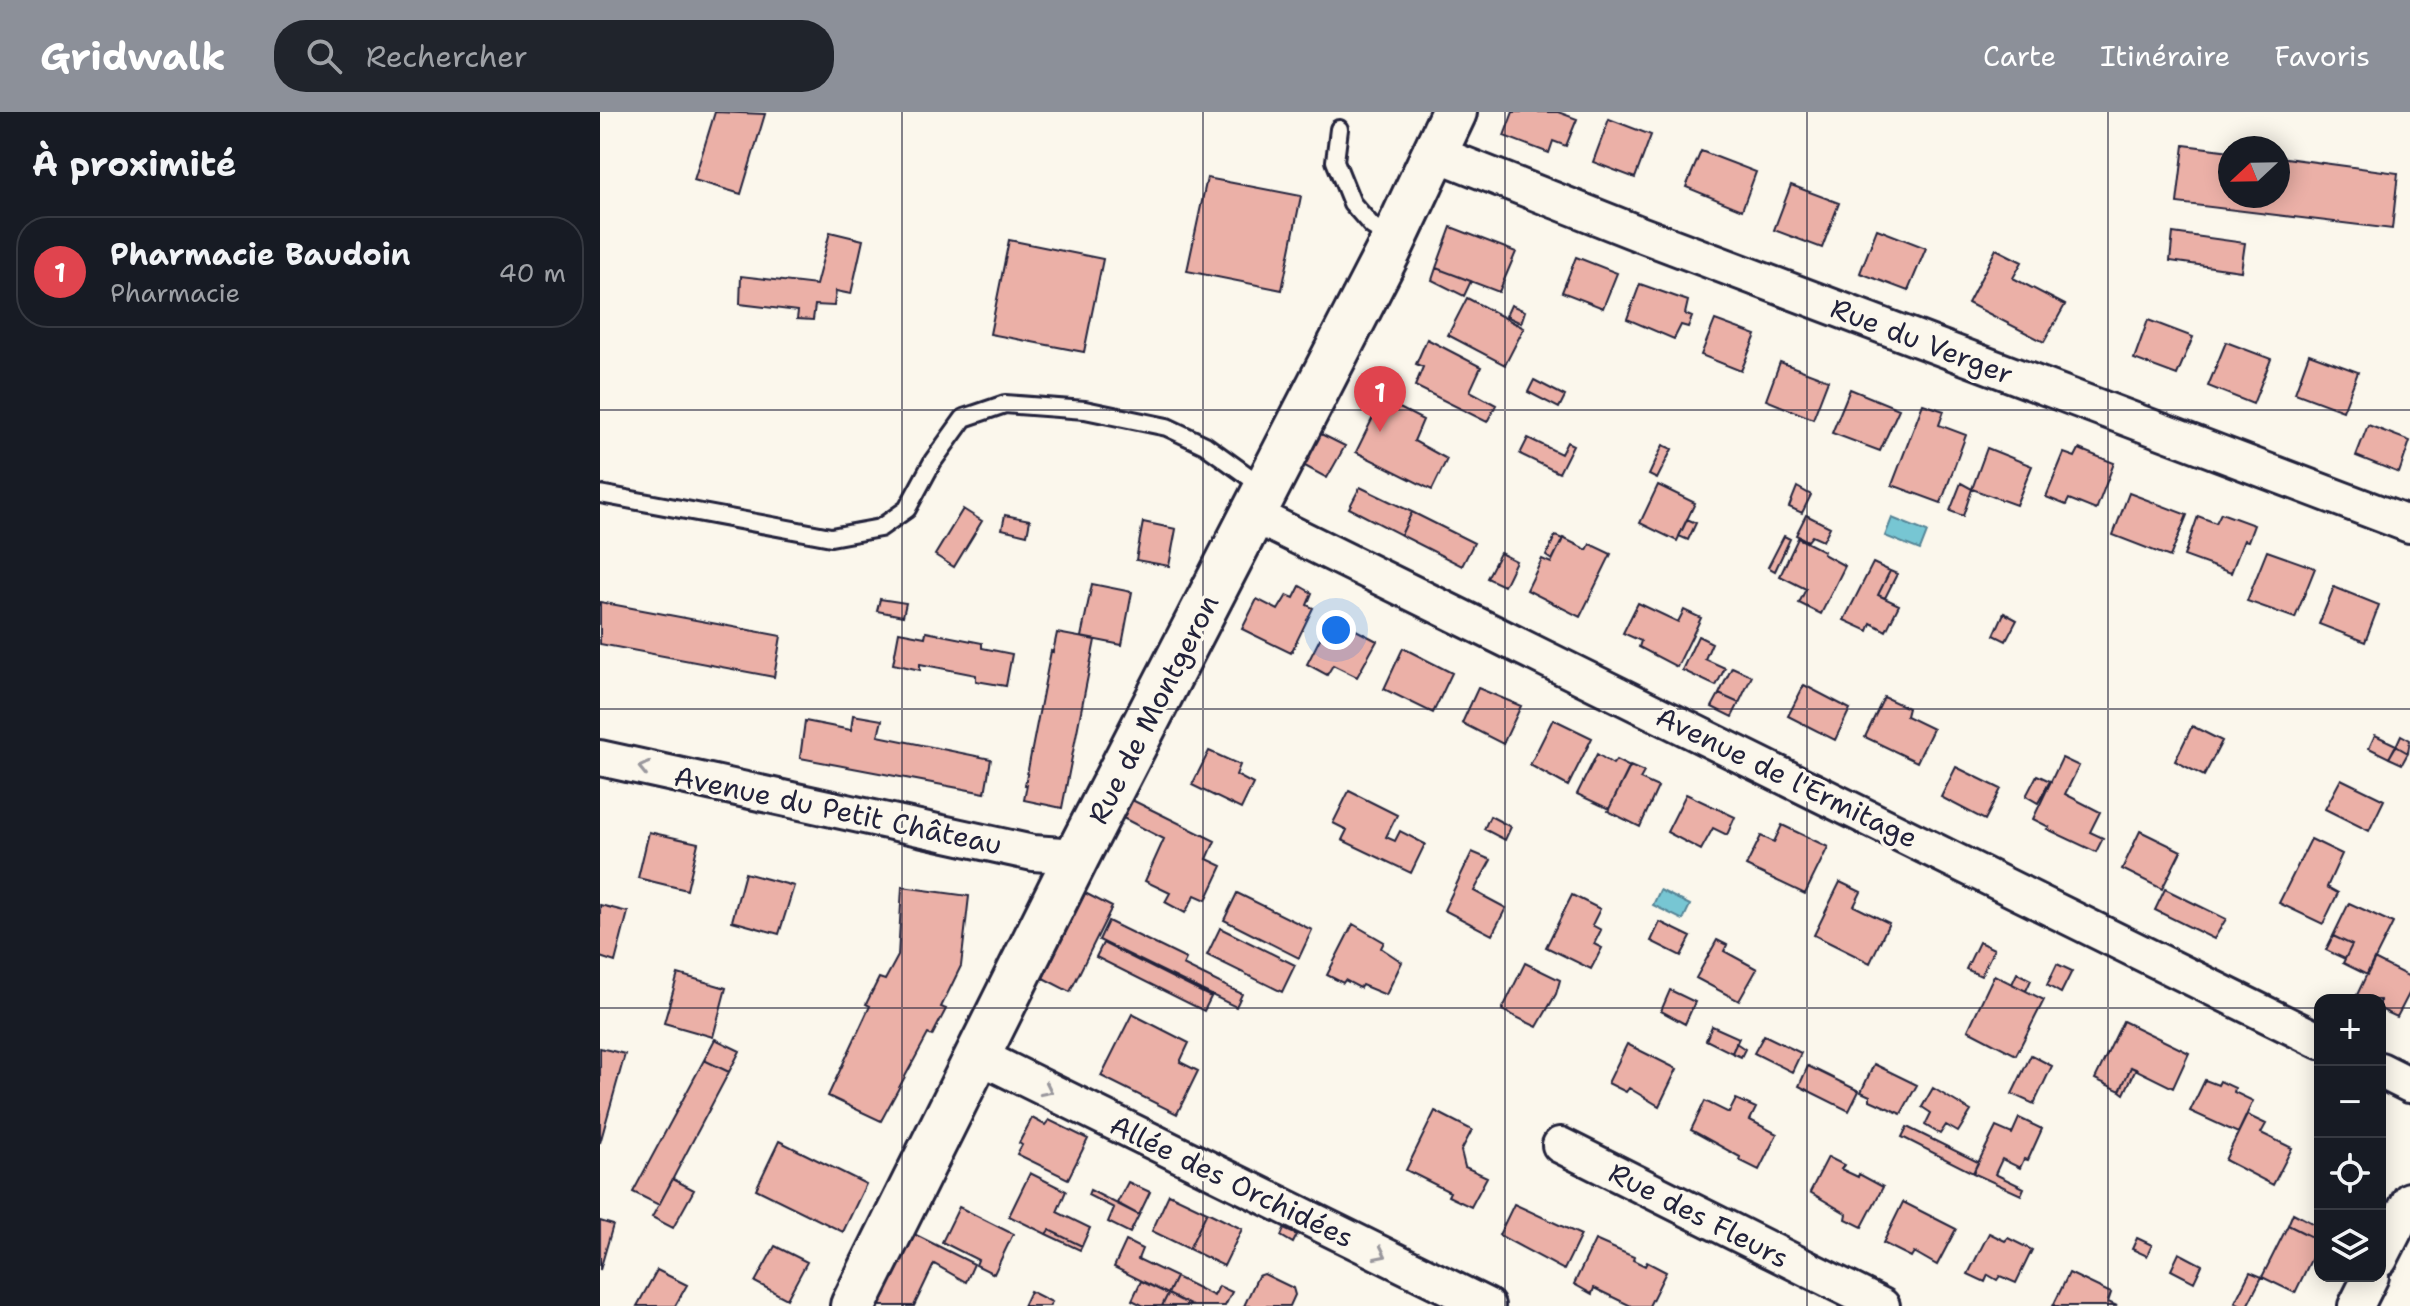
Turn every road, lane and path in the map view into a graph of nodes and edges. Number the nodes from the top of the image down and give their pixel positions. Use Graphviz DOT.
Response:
graph roads {
  1 [pos="1454,112"];
  2 [pos="1339,129"];
  3 [pos="1435,153"];
  4 [pos="1394,239"];
  5 [pos="600,494"];
  6 [pos="1260,503"];
  7 [pos="2410,525"];
  8 [pos="600,758"];
  9 [pos="1077,856"];
  10 [pos="2314,1038"];
  11 [pos="977,1055"];
  12 [pos="2386,1073"];
  13 [pos="2410,1085"];
  14 [pos="1560,1145"];
  15 [pos="2410,1200"];
  16 [pos="2386,1247"];
  17 [pos="2368,1282"];
  18 [pos="853,1306"];
  19 [pos="1487,1306"];
  20 [pos="1882,1306"];
  21 [pos="2356,1306"];
  1 -- 3 [label="street, Rue de Montgeron"];
  2 -- 4 [label="lane"];
  3 -- 4 [label="street, Rue de Montgeron"];
  3 -- 7 [label="street, Rue du Verger"];
  4 -- 6 [label="street, Rue de Montgeron"];
  5 -- 6 [label="lane"];
  6 -- 9 [label="street, Rue de Montgeron"];
  6 -- 10 [label="street, Avenue de l'Ermitage"];
  9 -- 8 [label="street, Avenue du Petit Château, one-way"];
  9 -- 11 [label="street, Rue de Montgeron"];
  11 -- 18 [label="street, Rue de Montgeron"];
  11 -- 19 [label="street, Allée des Orchidées, one-way"];
  12 -- 13 [label="street"];
  14 -- 20 [label="street, Rue des Fleurs"];
  15 -- 16 [label="street"];
  17 -- 21 [label="street"];
}
